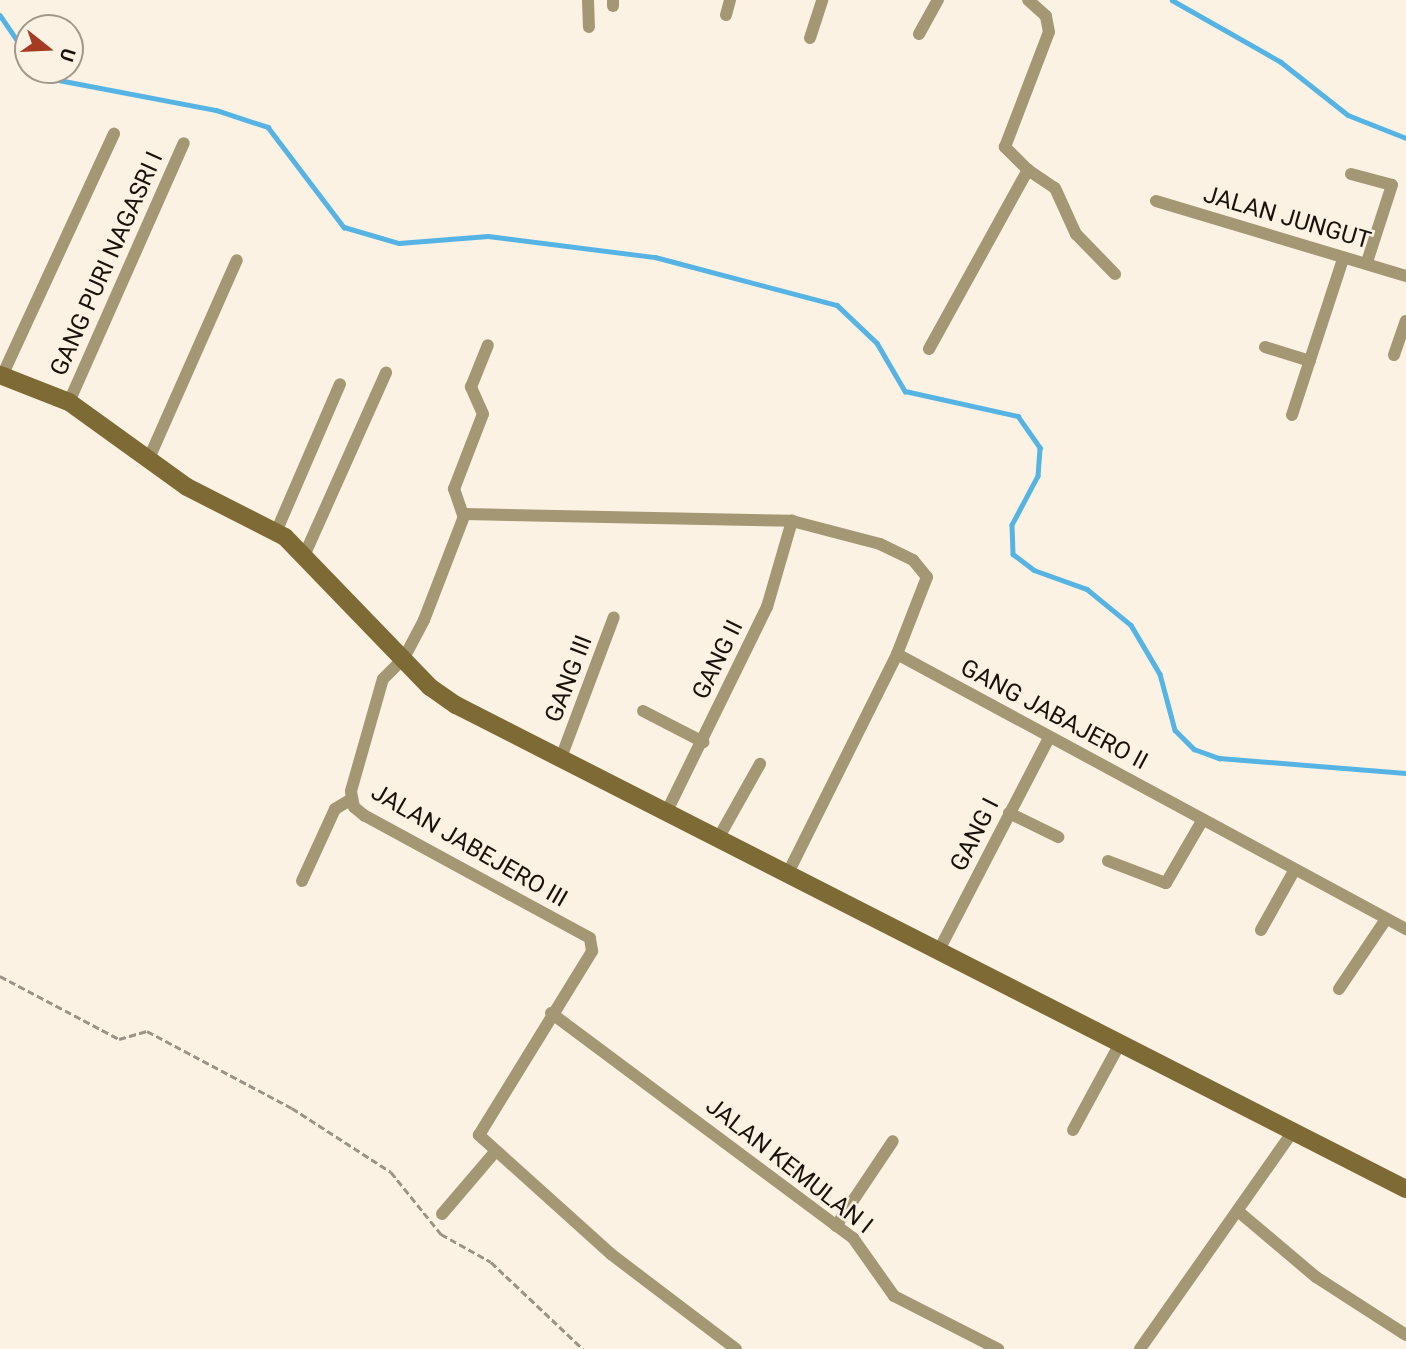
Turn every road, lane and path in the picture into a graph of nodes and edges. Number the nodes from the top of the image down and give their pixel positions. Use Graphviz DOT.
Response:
graph roads {
  1 [pos="588,0"];
  2 [pos="730,0"];
  3 [pos="822,0"];
  4 [pos="938,0"];
  5 [pos="1028,0"];
  6 [pos="726,15"];
  7 [pos="589,27"];
  8 [pos="919,34"];
  9 [pos="810,38"];
  10 [pos="114,134"];
  11 [pos="184,143"];
  12 [pos="1028,170"];
  13 [pos="1351,174"];
  14 [pos="1156,201"];
  15 [pos="1343,259"];
  16 [pos="237,260"];
  17 [pos="1367,262"];
  18 [pos="1115,274"];
  19 [pos="1406,276"];
  20 [pos="1406,321"];
  21 [pos="488,345"];
  22 [pos="1265,348"];
  23 [pos="929,349"];
  24 [pos="1394,355"];
  25 [pos="1310,361"];
  26 [pos="386,373"];
  27 [pos="1,375"];
  28 [pos="340,384"];
  29 [pos="69,402"];
  30 [pos="1292,415"];
  31 [pos="150,456"];
  32 [pos="463,515"];
  33 [pos="792,521"];
  34 [pos="276,533"];
  35 [pos="304,556"];
  36 [pos="614,617"];
  37 [pos="897,654"];
  38 [pos="404,658"];
  39 [pos="643,711"];
  40 [pos="1049,738"];
  41 [pos="703,741"];
  42 [pos="562,755"];
  43 [pos="760,764"];
  44 [pos="350,800"];
  45 [pos="667,811"];
  46 [pos="1009,813"];
  47 [pos="1202,821"];
  48 [pos="719,836"];
  49 [pos="1058,837"];
  50 [pos="1108,861"];
  51 [pos="1294,872"];
  52 [pos="788,873"];
  53 [pos="302,881"];
  54 [pos="1387,919"];
  55 [pos="1406,929"];
  56 [pos="1261,930"];
  57 [pos="938,952"];
  58 [pos="0,976"];
  59 [pos="1339,989"];
  60 [pos="551,1013"];
  61 [pos="1118,1047"];
  62 [pos="1073,1130"];
  63 [pos="1293,1131"];
  64 [pos="893,1141"];
  65 [pos="495,1152"];
  66 [pos="1406,1189"];
  67 [pos="1239,1212"];
  68 [pos="442,1214"];
  69 [pos="836,1226"];
  70 [pos="1406,1335"];
  71 [pos="583,1349"];
  72 [pos="736,1349"];
  73 [pos="999,1349"];
  74 [pos="1140,1349"];
  1 -- 7 [label="street"];
  2 -- 6 [label="street"];
  3 -- 9 [label="street"];
  4 -- 8 [label="street"];
  5 -- 12 [label="street"];
  10 -- 27 [label="street"];
  11 -- 29 [label="street, GANG PURI NAGASRI I"];
  12 -- 18 [label="street"];
  12 -- 23 [label="street"];
  13 -- 17 [label="street"];
  14 -- 15 [label="street, JALAN JUNGUT"];
  15 -- 17 [label="street, JALAN JUNGUT"];
  15 -- 25 [label="street"];
  16 -- 31 [label="street"];
  17 -- 19 [label="street, JALAN JUNGUT"];
  20 -- 24 [label="street"];
  21 -- 32 [label="street"];
  22 -- 25 [label="street"];
  25 -- 30 [label="street"];
  26 -- 35 [label="street"];
  27 -- 29 [label="street"];
  28 -- 34 [label="street"];
  29 -- 31 [label="street"];
  31 -- 34 [label="street"];
  32 -- 33 [label="street"];
  32 -- 38 [label="street, JALAN JABEJERO III"];
  33 -- 37 [label="street"];
  33 -- 41 [label="street, GANG II"];
  34 -- 35 [label="street"];
  35 -- 38 [label="street"];
  36 -- 42 [label="street, GANG III"];
  37 -- 40 [label="street, GANG JABAJERO II"];
  37 -- 52 [label="street"];
  38 -- 42 [label="street"];
  38 -- 44 [label="street, JALAN JABEJERO III"];
  39 -- 41 [label="street"];
  40 -- 46 [label="street, GANG I"];
  40 -- 47 [label="street, GANG JABAJERO II"];
  41 -- 45 [label="street, GANG II"];
  42 -- 45 [label="street"];
  43 -- 48 [label="street"];
  44 -- 53 [label="street"];
  44 -- 60 [label="street, JALAN JABEJERO III"];
  45 -- 48 [label="street"];
  46 -- 49 [label="street"];
  46 -- 57 [label="street, GANG I"];
  47 -- 50 [label="street"];
  47 -- 51 [label="street, GANG JABAJERO II"];
  48 -- 52 [label="street"];
  51 -- 54 [label="street, GANG JABAJERO II"];
  51 -- 56 [label="street"];
  52 -- 57 [label="street"];
  54 -- 55 [label="street, GANG JABAJERO II"];
  54 -- 59 [label="street"];
  57 -- 61 [label="street"];
  58 -- 71 [label="path"];
  60 -- 65 [label="street"];
  60 -- 69 [label="street, JALAN KEMULAN I"];
  61 -- 62 [label="street"];
  61 -- 63 [label="street"];
  63 -- 66 [label="street"];
  63 -- 67 [label="street"];
  64 -- 69 [label="street"];
  65 -- 68 [label="street"];
  65 -- 72 [label="street"];
  67 -- 70 [label="street"];
  67 -- 74 [label="street"];
  69 -- 73 [label="street, JALAN KEMULAN I"];
}
